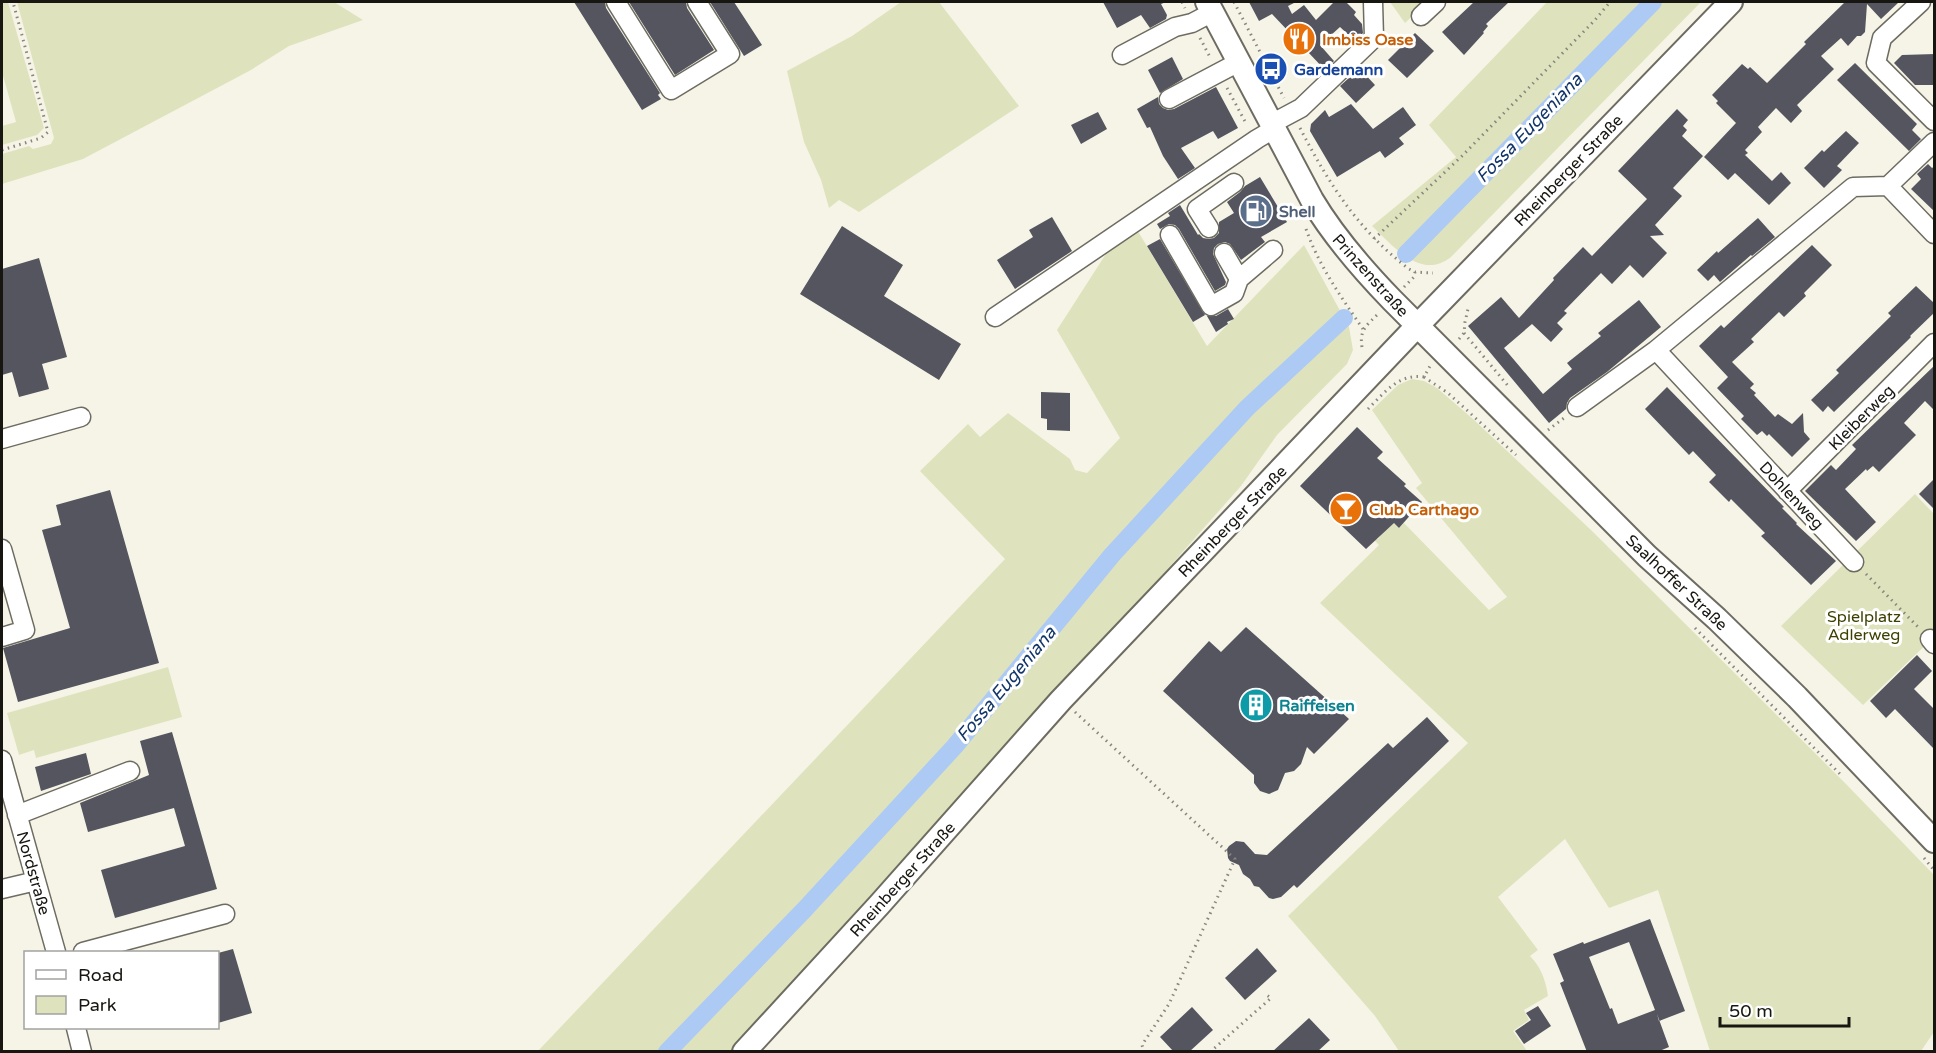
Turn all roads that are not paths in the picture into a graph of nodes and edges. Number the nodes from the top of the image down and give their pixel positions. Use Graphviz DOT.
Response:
graph roads {
  1 [pos="616,2"];
  2 [pos="697,2"];
  3 [pos="1373,2"];
  4 [pos="1436,2"];
  5 [pos="1731,2"];
  6 [pos="1921,2"];
  7 [pos="1210,7"];
  8 [pos="1422,16"];
  9 [pos="1122,55"];
  10 [pos="1239,62"];
  11 [pos="1169,99"];
  12 [pos="1935,121"];
  13 [pos="1273,126"];
  14 [pos="1935,142"];
  15 [pos="1234,183"];
  16 [pos="1888,186"];
  17 [pos="1209,228"];
  18 [pos="1935,234"];
  19 [pos="1170,235"];
  20 [pos="1273,250"];
  21 [pos="1224,253"];
  22 [pos="1239,279"];
  23 [pos="995,317"];
  24 [pos="1417,326"];
  25 [pos="1935,343"];
  26 [pos="1656,350"];
  27 [pos="1577,407"];
  28 [pos="81,417"];
  29 [pos="2,439"];
  30 [pos="1787,491"];
  31 [pos="2,549"];
  32 [pos="1854,562"];
  33 [pos="2,637"];
  34 [pos="2,760"];
  35 [pos="130,771"];
  36 [pos="17,815"];
  37 [pos="1928,848"];
  38 [pos="36,881"];
  39 [pos="2,890"];
  40 [pos="225,914"];
  41 [pos="56,951"];
  42 [pos="87,951"];
  43 [pos="76,1029"];
  44 [pos="82,1052"];
  45 [pos="744,1052"];
  1 -- 2 [label="street"];
  3 -- 13 [label="street"];
  4 -- 8 [label="street"];
  5 -- 24 [label="main road, Rheinberger Straße"];
  6 -- 12 [label="street"];
  7 -- 9 [label="street"];
  7 -- 10 [label="main road, Prinzenstraße"];
  10 -- 11 [label="street"];
  10 -- 13 [label="main road, Prinzenstraße"];
  13 -- 23 [label="street"];
  13 -- 24 [label="main road, Prinzenstraße"];
  14 -- 16 [label="street"];
  15 -- 17 [label="street"];
  16 -- 18 [label="street"];
  16 -- 26 [label="street"];
  19 -- 22 [label="street"];
  20 -- 22 [label="street"];
  21 -- 22 [label="street"];
  24 -- 37 [label="main road, Saalhoffer Straße"];
  24 -- 45 [label="main road, Rheinberger Straße"];
  25 -- 30 [label="street, Kleiberweg"];
  26 -- 27 [label="street"];
  26 -- 30 [label="street, Dohlenweg"];
  28 -- 29 [label="street"];
  30 -- 32 [label="street, Dohlenweg"];
  31 -- 33 [label="street"];
  34 -- 36 [label="street, Nordstraße"];
  35 -- 36 [label="street"];
  36 -- 38 [label="street, Nordstraße"];
  38 -- 39 [label="street"];
  38 -- 41 [label="street, Nordstraße"];
  40 -- 42 [label="street"];
  43 -- 44 [label="street"];
}
